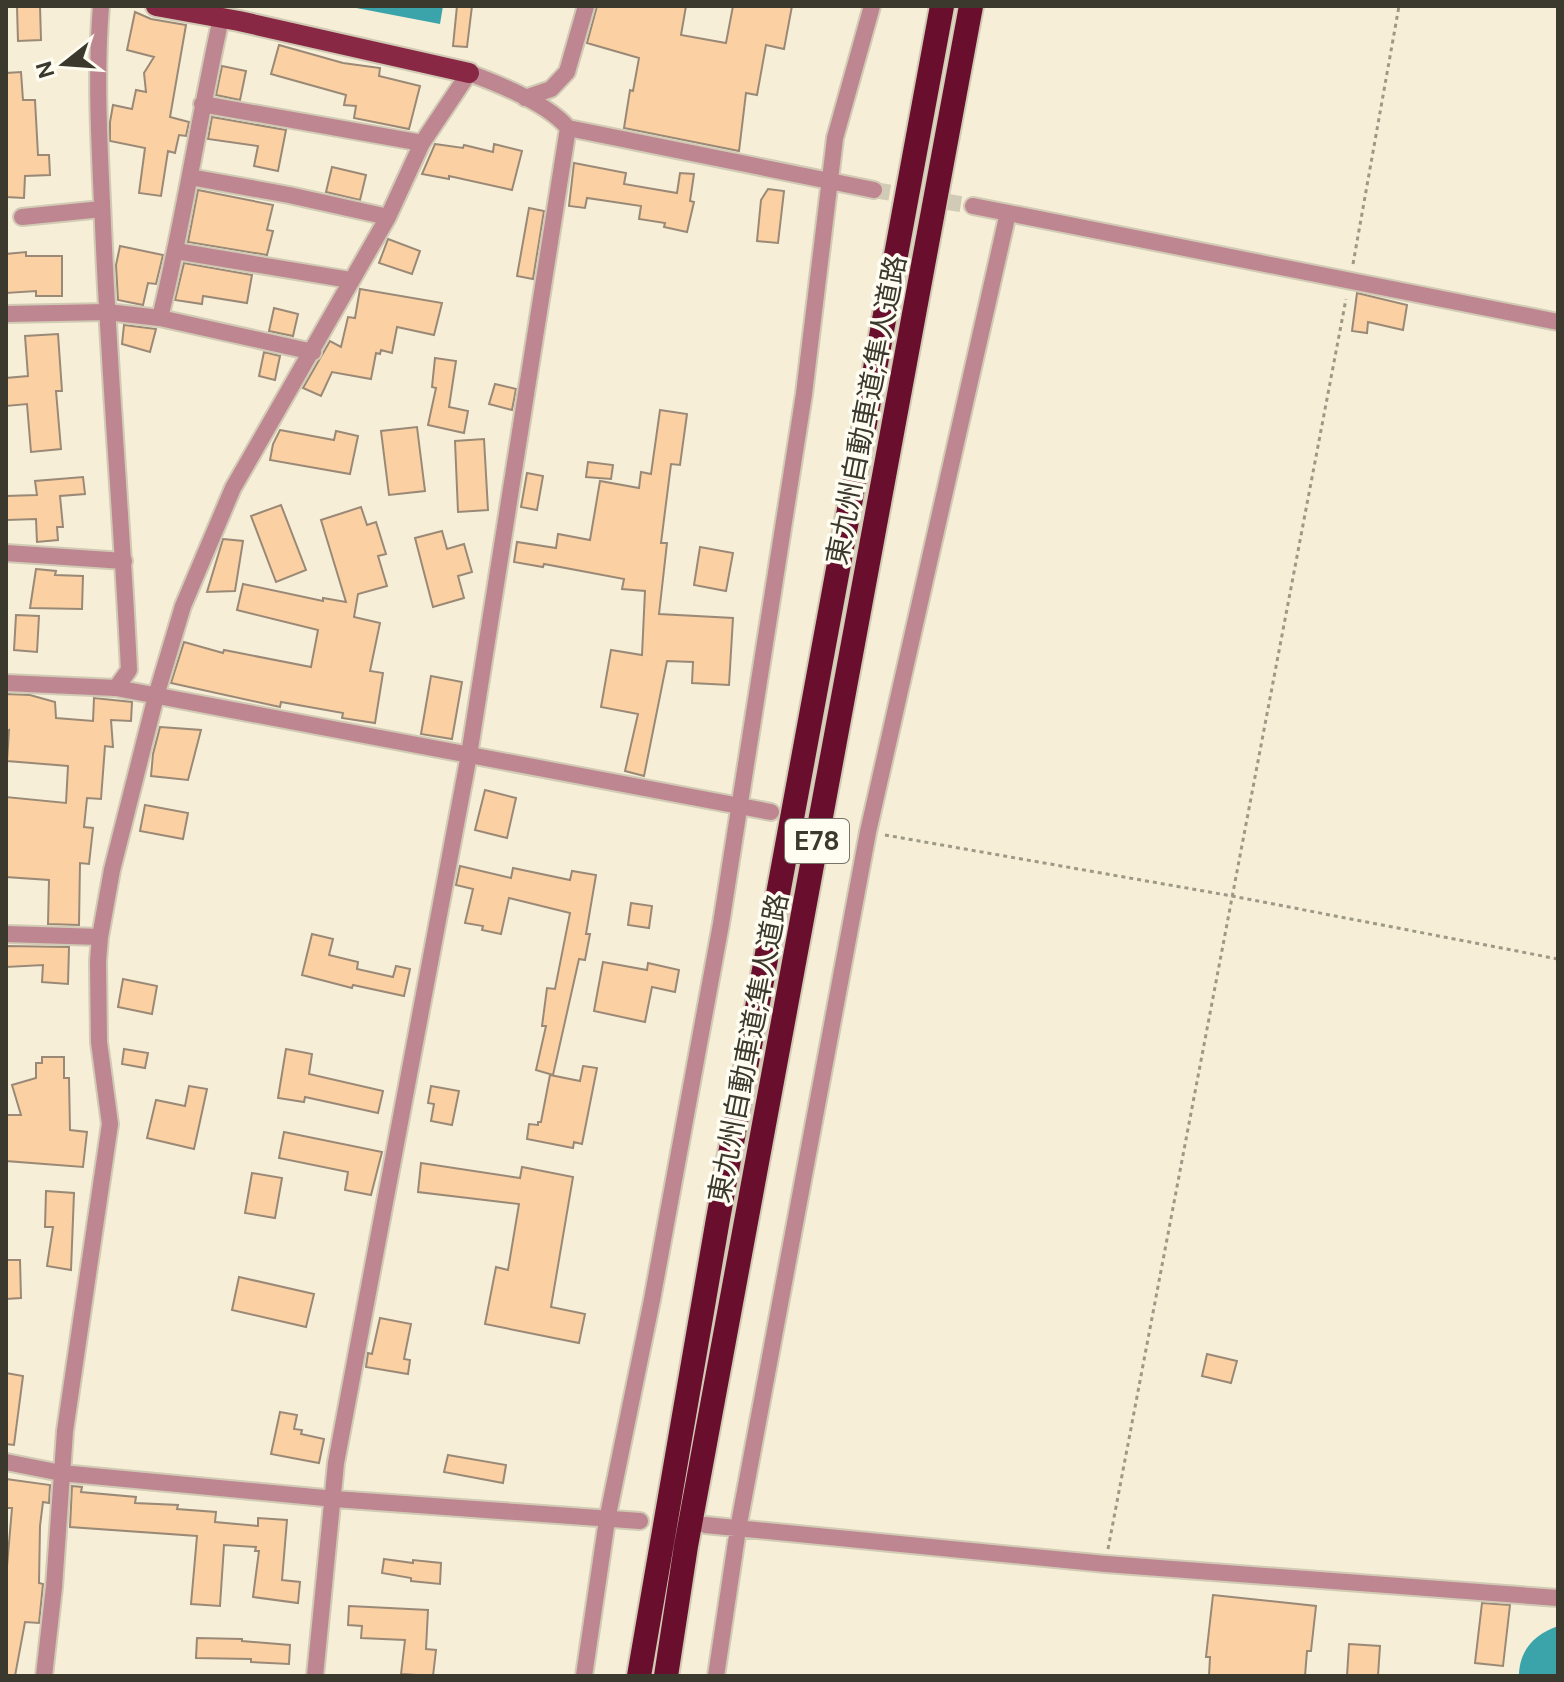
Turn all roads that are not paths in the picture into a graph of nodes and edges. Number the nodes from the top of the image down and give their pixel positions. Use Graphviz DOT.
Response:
graph roads {
  1 [pos="101,6"];
  2 [pos="156,6"];
  3 [pos="586,6"];
  4 [pos="872,6"];
  5 [pos="942,6"];
  6 [pos="971,6"];
  7 [pos="221,18"];
  8 [pos="469,73"];
  9 [pos="525,98"];
  10 [pos="202,104"];
  11 [pos="568,128"];
  12 [pos="422,143"];
  13 [pos="190,177"];
  14 [pos="828,181"];
  15 [pos="874,190"];
  16 [pos="973,206"];
  17 [pos="102,209"];
  18 [pos="1008,213"];
  19 [pos="22,217"];
  20 [pos="388,217"];
  21 [pos="176,251"];
  22 [pos="350,280"];
  23 [pos="107,312"];
  24 [pos="6,314"];
  25 [pos="160,318"];
  26 [pos="1558,322"];
  27 [pos="313,352"];
  28 [pos="6,553"];
  29 [pos="124,561"];
  30 [pos="6,683"];
  31 [pos="116,688"];
  32 [pos="156,696"];
  33 [pos="469,755"];
  34 [pos="740,805"];
  35 [pos="771,812"];
  36 [pos="6,934"];
  37 [pos="100,937"];
  38 [pos="6,1462"];
  39 [pos="61,1473"];
  40 [pos="335,1499"];
  41 [pos="607,1520"];
  42 [pos="640,1521"];
  43 [pos="705,1525"];
  44 [pos="738,1529"];
  45 [pos="1558,1598"];
  46 [pos="44,1676"];
  47 [pos="315,1676"];
  48 [pos="584,1676"];
  49 [pos="639,1676"];
  50 [pos="666,1676"];
  51 [pos="716,1676"];
  1 -- 17 [label="street"];
  2 -- 7 [label="main road"];
  3 -- 9 [label="street"];
  4 -- 14 [label="street"];
  5 -- 49 [label="highway, 東九州自動車道;隼人道路 / E78"];
  6 -- 50 [label="highway, 東九州自動車道;隼人道路 / E78"];
  7 -- 8 [label="main road"];
  7 -- 10 [label="street"];
  8 -- 9 [label="street"];
  8 -- 12 [label="street"];
  9 -- 11 [label="street"];
  10 -- 12 [label="street"];
  10 -- 13 [label="street"];
  11 -- 14 [label="street"];
  11 -- 33 [label="street"];
  12 -- 20 [label="street"];
  13 -- 20 [label="street"];
  13 -- 21 [label="street"];
  14 -- 15 [label="street"];
  14 -- 34 [label="street"];
  16 -- 18 [label="street"];
  17 -- 19 [label="street"];
  17 -- 23 [label="street"];
  18 -- 26 [label="street"];
  18 -- 44 [label="street"];
  20 -- 22 [label="street"];
  21 -- 22 [label="street"];
  21 -- 25 [label="street"];
  22 -- 27 [label="street"];
  23 -- 24 [label="street"];
  23 -- 25 [label="street"];
  23 -- 29 [label="street"];
  25 -- 27 [label="street"];
  27 -- 32 [label="street"];
  28 -- 29 [label="street"];
  29 -- 31 [label="street"];
  30 -- 31 [label="street"];
  31 -- 32 [label="street"];
  32 -- 33 [label="street"];
  32 -- 37 [label="street"];
  33 -- 34 [label="street"];
  33 -- 40 [label="street"];
  34 -- 35 [label="street"];
  34 -- 41 [label="street"];
  36 -- 37 [label="street"];
  37 -- 39 [label="street"];
  38 -- 39 [label="street"];
  39 -- 40 [label="street"];
  39 -- 46 [label="street"];
  40 -- 41 [label="street"];
  40 -- 47 [label="street"];
  41 -- 42 [label="street"];
  41 -- 48 [label="street"];
  43 -- 44 [label="street"];
  44 -- 45 [label="street"];
  44 -- 51 [label="street"];
}
